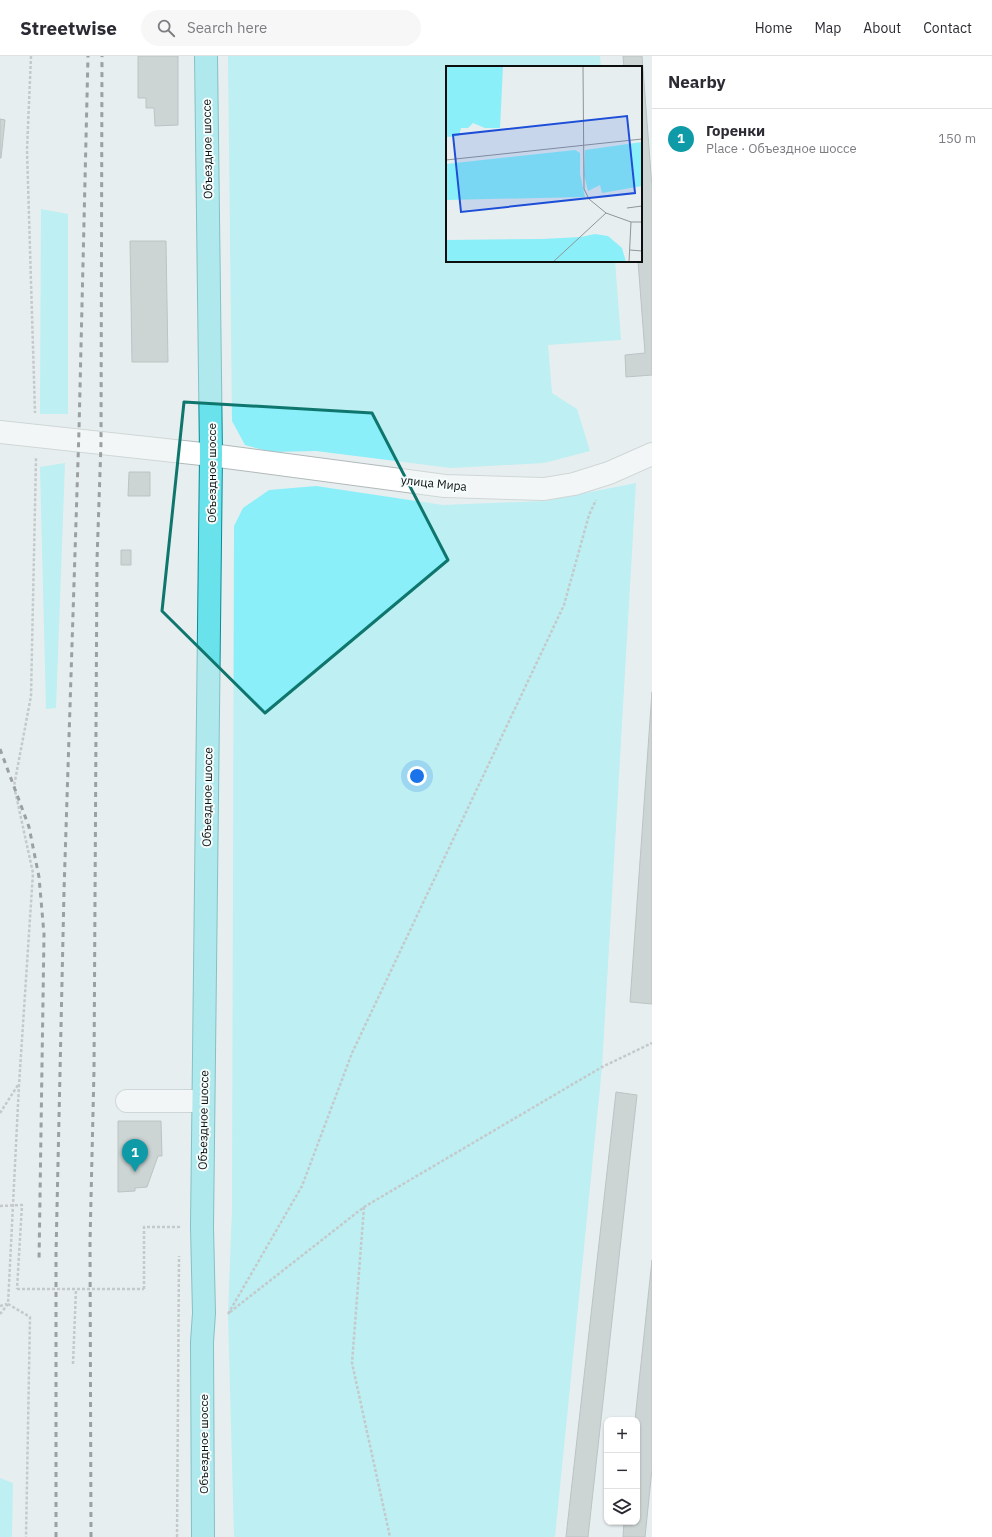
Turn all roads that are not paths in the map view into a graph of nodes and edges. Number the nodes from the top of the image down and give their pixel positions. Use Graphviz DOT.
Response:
graph roads {
  1 [pos="206,56"];
  2 [pos="0,432"];
  3 [pos="652,454"];
  4 [pos="211,455"];
  5 [pos="127,1101"];
  6 [pos="203,1101"];
  7 [pos="203,1537"];
  1 -- 4 [label="main road, Объездное шоссе"];
  2 -- 4 [label="street, улица Мира"];
  3 -- 4 [label="street, улица Мира"];
  4 -- 6 [label="main road, Объездное шоссе"];
  5 -- 6 [label="street"];
  6 -- 7 [label="main road, Объездное шоссе"];
}
